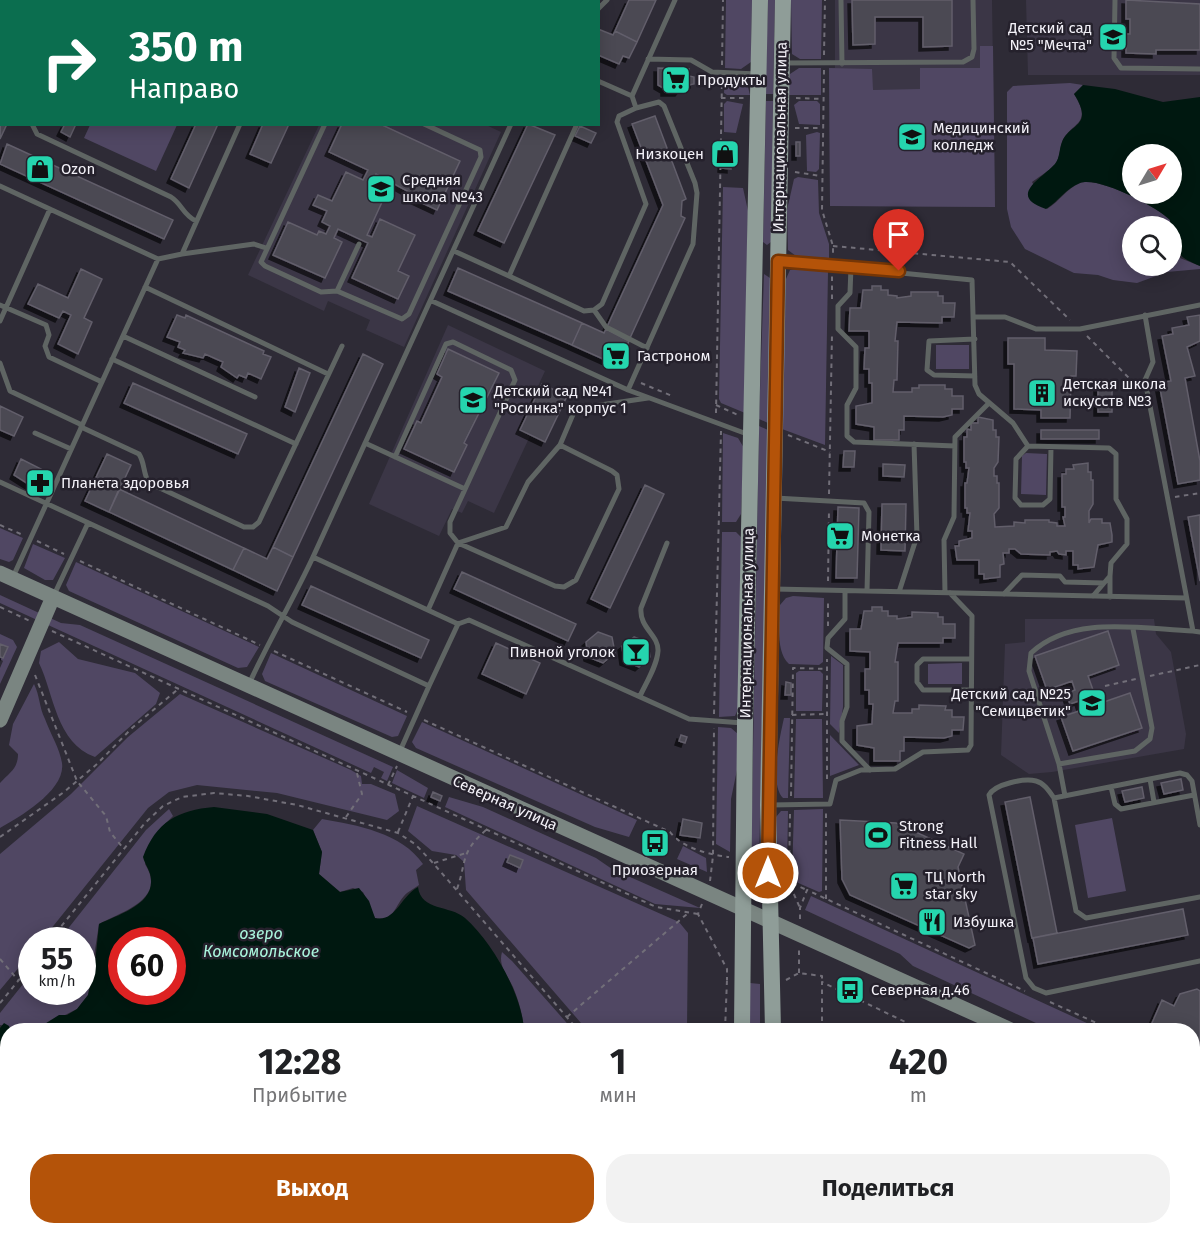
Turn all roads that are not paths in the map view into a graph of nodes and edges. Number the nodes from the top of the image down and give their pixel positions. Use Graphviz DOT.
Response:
graph roads {
  1 [pos="675,0"];
  2 [pos="760,0"];
  3 [pos="783,0"];
  4 [pos="841,0"];
  5 [pos="973,0"];
  6 [pos="1115,0"];
  7 [pos="648,59"];
  8 [pos="782,63"];
  9 [pos="842,64"];
  10 [pos="1200,69"];
  11 [pos="758,74"];
  12 [pos="600,82"];
  13 [pos="632,96"];
  14 [pos="636,108"];
  15 [pos="33,126"];
  16 [pos="239,126"];
  17 [pos="324,126"];
  18 [pos="428,126"];
  19 [pos="510,126"];
  20 [pos="576,126"];
  21 [pos="0,186"];
  22 [pos="50,208"];
  23 [pos="196,221"];
  24 [pos="359,244"];
  25 [pos="266,248"];
  26 [pos="454,251"];
  27 [pos="182,254"];
  28 [pos="158,259"];
  29 [pos="754,261"];
  30 [pos="778,261"];
  31 [pos="851,267"];
  32 [pos="509,276"];
  33 [pos="145,288"];
  34 [pos="338,291"];
  35 [pos="432,301"];
  36 [pos="1200,305"];
  37 [pos="3,306"];
  38 [pos="594,310"];
  39 [pos="1145,315"];
  40 [pos="975,317"];
  41 [pos="0,321"];
  42 [pos="123,336"];
  43 [pos="975,339"];
  44 [pos="342,345"];
  45 [pos="647,348"];
  46 [pos="112,360"];
  47 [pos="0,363"];
  48 [pos="328,374"];
  49 [pos="975,376"];
  50 [pos="102,382"];
  51 [pos="628,390"];
  52 [pos="255,397"];
  53 [pos="648,398"];
  54 [pos="989,403"];
  55 [pos="82,426"];
  56 [pos="35,433"];
  57 [pos="751,436"];
  58 [pos="365,443"];
  59 [pos="296,444"];
  60 [pos="914,444"];
  61 [pos="560,445"];
  62 [pos="955,446"];
  63 [pos="1028,446"];
  64 [pos="1051,447"];
  65 [pos="71,449"];
  66 [pos="395,457"];
  67 [pos="0,482"];
  68 [pos="465,489"];
  69 [pos="773,498"];
  70 [pos="46,504"];
  71 [pos="88,523"];
  72 [pos="458,543"];
  73 [pos="667,543"];
  74 [pos="313,557"];
  75 [pos="6,576"];
  76 [pos="1110,576"];
  77 [pos="1104,583"];
  78 [pos="771,589"];
  79 [pos="845,591"];
  80 [pos="867,591"];
  81 [pos="899,592"];
  82 [pos="948,593"];
  83 [pos="1004,594"];
  84 [pos="1093,596"];
  85 [pos="53,597"];
  86 [pos="1110,597"];
  87 [pos="1186,598"];
  88 [pos="428,610"];
  89 [pos="283,616"];
  90 [pos="458,624"];
  91 [pos="1133,629"];
  92 [pos="1193,631"];
  93 [pos="1200,632"];
  94 [pos="972,658"];
  95 [pos="248,686"];
  96 [pos="429,686"];
  97 [pos="971,690"];
  98 [pos="640,696"];
  99 [pos="0,720"];
  100 [pos="745,723"];
  101 [pos="400,756"];
  102 [pos="1059,764"];
  103 [pos="870,770"];
  104 [pos="1150,779"];
  105 [pos="1111,787"];
  106 [pos="1194,795"];
  107 [pos="1065,796"];
  108 [pos="1054,798"];
  109 [pos="1154,802"];
  110 [pos="768,805"];
  111 [pos="1200,825"];
  112 [pos="1200,897"];
  113 [pos="742,909"];
  114 [pos="770,921"];
  115 [pos="1200,961"];
  116 [pos="742,1023"];
  117 [pos="773,1023"];
  118 [pos="996,1023"];
  1 -- 7 [label="lane"];
  2 -- 11 [label="main road, Интернациональная улица"];
  3 -- 8 [label="main road, Интернациональная улица"];
  4 -- 9 [label="lane"];
  5 -- 9 [label="lane"];
  6 -- 10 [label="lane"];
  7 -- 11 [label="lane"];
  7 -- 13 [label="lane"];
  8 -- 9 [label="lane"];
  8 -- 30 [label="main road, Интернациональная улица"];
  11 -- 29 [label="main road, Интернациональная улица"];
  12 -- 13 [label="lane"];
  13 -- 14 [label="lane"];
  14 -- 38 [label="lane"];
  14 -- 45 [label="lane"];
  15 -- 23 [label="lane"];
  16 -- 23 [label="lane"];
  17 -- 25 [label="lane"];
  18 -- 34 [label="lane"];
  19 -- 26 [label="lane"];
  20 -- 32 [label="lane"];
  21 -- 22 [label="lane"];
  22 -- 28 [label="lane"];
  22 -- 37 [label="lane"];
  23 -- 27 [label="lane"];
  24 -- 34 [label="lane"];
  25 -- 27 [label="lane"];
  25 -- 34 [label="lane"];
  26 -- 32 [label="lane"];
  26 -- 35 [label="lane"];
  27 -- 28 [label="lane"];
  28 -- 33 [label="lane"];
  29 -- 30 [label="main road"];
  29 -- 57 [label="main road, Интернациональная улица"];
  30 -- 31 [label="lane"];
  30 -- 69 [label="main road, Интернациональная улица"];
  31 -- 40 [label="lane"];
  31 -- 60 [label="lane"];
  32 -- 38 [label="lane"];
  33 -- 42 [label="lane"];
  33 -- 48 [label="lane"];
  35 -- 51 [label="lane"];
  35 -- 58 [label="lane"];
  36 -- 39 [label="lane"];
  37 -- 41 [label="lane"];
  37 -- 50 [label="lane"];
  38 -- 45 [label="lane"];
  39 -- 40 [label="lane"];
  39 -- 87 [label="lane"];
  40 -- 43 [label="lane"];
  42 -- 46 [label="lane"];
  42 -- 52 [label="lane"];
  43 -- 49 [label="lane"];
  43 -- 49 [label="lane"];
  44 -- 48 [label="lane"];
  45 -- 51 [label="lane"];
  46 -- 50 [label="lane"];
  46 -- 59 [label="lane"];
  47 -- 55 [label="lane"];
  48 -- 59 [label="lane"];
  49 -- 54 [label="lane"];
  50 -- 55 [label="lane"];
  51 -- 53 [label="lane"];
  53 -- 57 [label="lane"];
  53 -- 61 [label="lane"];
  54 -- 62 [label="lane"];
  54 -- 63 [label="lane"];
  55 -- 59 [label="lane"];
  55 -- 65 [label="lane"];
  56 -- 65 [label="lane"];
  57 -- 100 [label="main road, Интернациональная улица"];
  58 -- 66 [label="lane"];
  58 -- 74 [label="lane"];
  60 -- 62 [label="lane"];
  60 -- 81 [label="lane"];
  61 -- 72 [label="lane"];
  61 -- 72 [label="lane"];
  62 -- 82 [label="lane"];
  63 -- 64 [label="lane"];
  63 -- 64 [label="lane"];
  64 -- 76 [label="lane"];
  65 -- 70 [label="lane"];
  66 -- 68 [label="lane"];
  66 -- 68 [label="lane"];
  67 -- 70 [label="lane"];
  68 -- 72 [label="lane"];
  69 -- 78 [label="main road, Интернациональная улица"];
  69 -- 80 [label="lane"];
  70 -- 71 [label="lane"];
  70 -- 75 [label="lane"];
  71 -- 85 [label="lane"];
  71 -- 89 [label="lane"];
  72 -- 88 [label="lane"];
  73 -- 98 [label="lane"];
  74 -- 88 [label="lane"];
  74 -- 89 [label="lane"];
  75 -- 85 [label="main road, Северная улица"];
  76 -- 77 [label="lane"];
  76 -- 86 [label="lane"];
  77 -- 83 [label="lane"];
  77 -- 84 [label="lane"];
  78 -- 79 [label="lane"];
  78 -- 110 [label="main road, Интернациональная улица"];
  79 -- 80 [label="lane"];
  79 -- 103 [label="lane"];
  80 -- 81 [label="lane"];
  81 -- 82 [label="lane"];
  82 -- 83 [label="lane"];
  82 -- 94 [label="lane"];
  83 -- 84 [label="lane"];
  84 -- 86 [label="lane"];
  85 -- 95 [label="main road, Северная улица"];
  85 -- 99 [label="main road"];
  86 -- 87 [label="lane"];
  87 -- 92 [label="lane"];
  88 -- 90 [label="lane"];
  89 -- 95 [label="lane"];
  89 -- 96 [label="lane"];
  90 -- 96 [label="lane"];
  90 -- 98 [label="lane"];
  91 -- 92 [label="lane"];
  91 -- 102 [label="lane"];
  91 -- 102 [label="lane"];
  92 -- 93 [label="lane"];
  94 -- 97 [label="lane"];
  94 -- 97 [label="lane"];
  95 -- 101 [label="main road, Северная улица"];
  96 -- 101 [label="lane"];
  97 -- 103 [label="lane"];
  98 -- 100 [label="lane"];
  100 -- 113 [label="main road, Интернациональная улица"];
  101 -- 113 [label="main road, Северная улица"];
  102 -- 107 [label="lane"];
  103 -- 110 [label="lane"];
  104 -- 105 [label="lane"];
  104 -- 106 [label="lane"];
  104 -- 109 [label="lane"];
  105 -- 107 [label="lane"];
  105 -- 109 [label="lane"];
  106 -- 109 [label="lane"];
  106 -- 111 [label="lane"];
  107 -- 108 [label="lane"];
  108 -- 112 [label="lane"];
  108 -- 115 [label="lane"];
  110 -- 114 [label="main road, Интернациональная улица"];
  113 -- 114 [label="main road, Северная улица"];
  113 -- 116 [label="main road, Интернациональная улица"];
  114 -- 117 [label="main road, Интернациональная улица"];
  114 -- 118 [label="main road, Северная улица"];
}
